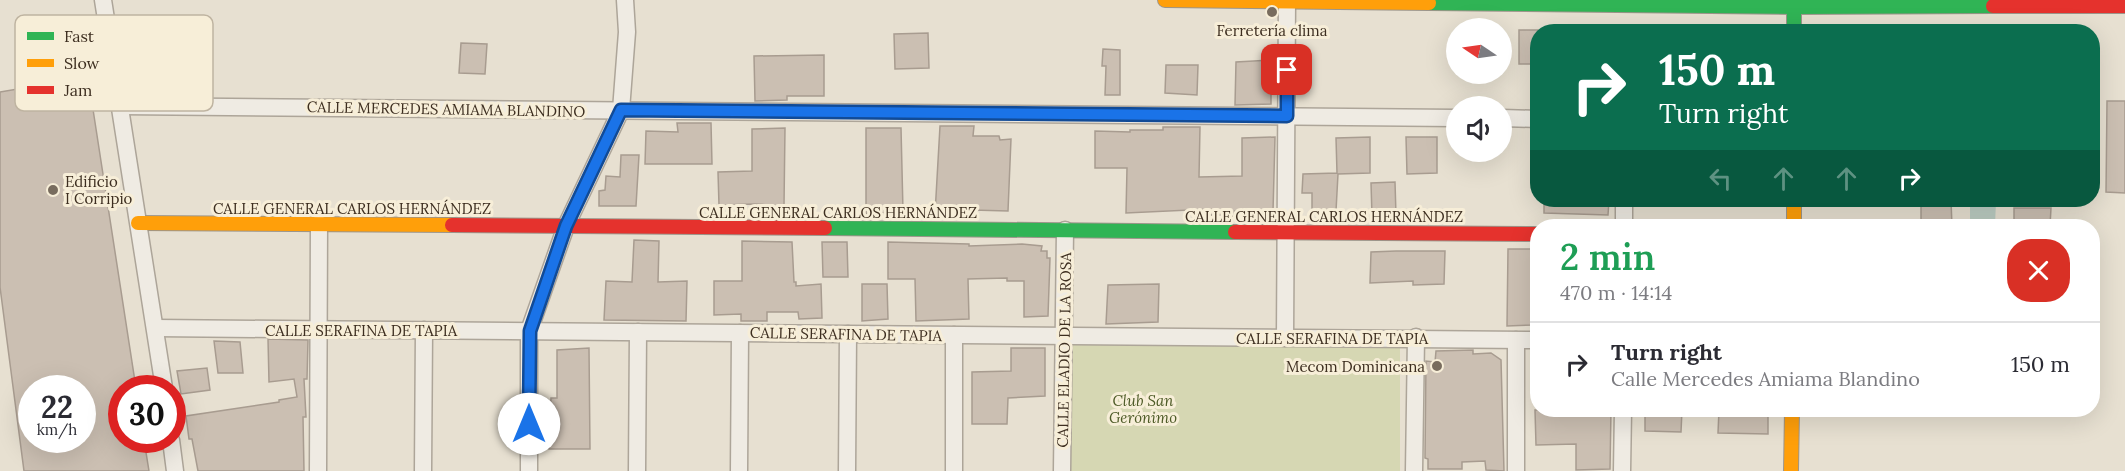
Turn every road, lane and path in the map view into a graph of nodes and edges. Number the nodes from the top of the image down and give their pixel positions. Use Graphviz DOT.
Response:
graph roads {
  1 [pos="103,0"];
  2 [pos="626,0"];
  3 [pos="1165,0"];
  4 [pos="1287,1"];
  5 [pos="1794,4"];
  6 [pos="2125,6"];
  7 [pos="105,15"];
  8 [pos="1794,24"];
  9 [pos="213,107"];
  10 [pos="621,110"];
  11 [pos="121,111"];
  12 [pos="1287,116"];
  13 [pos="1446,118"];
  14 [pos="1512,118"];
  15 [pos="1530,118"];
  16 [pos="138,223"];
  17 [pos="319,224"];
  18 [pos="566,226"];
  19 [pos="1065,230"];
  20 [pos="1286,232"];
  21 [pos="1530,234"];
  22 [pos="155,328"];
  23 [pos="319,329"];
  24 [pos="424,330"];
  25 [pos="530,331"];
  26 [pos="638,332"];
  27 [pos="740,333"];
  28 [pos="848,334"];
  29 [pos="954,335"];
  30 [pos="1064,336"];
  31 [pos="1285,338"];
  32 [pos="1416,338"];
  33 [pos="1516,340"];
  34 [pos="1530,340"];
  35 [pos="162,375"];
  36 [pos="1623,417"];
  37 [pos="1792,417"];
  38 [pos="173,453"];
  39 [pos="175,471"];
  40 [pos="318,471"];
  41 [pos="423,471"];
  42 [pos="529,471"];
  43 [pos="637,471"];
  44 [pos="740,471"];
  45 [pos="847,471"];
  46 [pos="954,471"];
  47 [pos="1062,471"];
  48 [pos="1414,471"];
  49 [pos="1516,471"];
  50 [pos="1622,471"];
  51 [pos="1791,471"];
  1 -- 7 [label="street"];
  2 -- 10 [label="street"];
  3 -- 4 [label="street"];
  4 -- 5 [label="street"];
  4 -- 12 [label="street"];
  5 -- 6 [label="street"];
  5 -- 8 [label="street"];
  9 -- 10 [label="street, CALLE MERCEDES AMIAMA BLANDINO"];
  10 -- 12 [label="street, CALLE MERCEDES AMIAMA BLANDINO"];
  10 -- 18 [label="street"];
  11 -- 16 [label="street"];
  12 -- 13 [label="street, CALLE MERCEDES AMIAMA BLANDINO"];
  12 -- 20 [label="street"];
  14 -- 15 [label="street"];
  16 -- 17 [label="street, CALLE GENERAL CARLOS HERNÁNDEZ"];
  16 -- 22 [label="street"];
  17 -- 18 [label="street, CALLE GENERAL CARLOS HERNÁNDEZ"];
  17 -- 23 [label="street"];
  18 -- 19 [label="street, CALLE GENERAL CARLOS HERNÁNDEZ"];
  18 -- 25 [label="street"];
  19 -- 20 [label="street, CALLE GENERAL CARLOS HERNÁNDEZ"];
  19 -- 30 [label="street, CALLE ELADIO DE LA ROSA"];
  20 -- 21 [label="street, CALLE GENERAL CARLOS HERNÁNDEZ"];
  20 -- 31 [label="street"];
  22 -- 23 [label="street, CALLE SERAFINA DE TAPIA"];
  22 -- 35 [label="street"];
  23 -- 24 [label="street, CALLE SERAFINA DE TAPIA"];
  23 -- 40 [label="street"];
  24 -- 25 [label="street, CALLE SERAFINA DE TAPIA"];
  24 -- 41 [label="street"];
  25 -- 26 [label="street, CALLE SERAFINA DE TAPIA"];
  25 -- 42 [label="street"];
  26 -- 27 [label="street, CALLE SERAFINA DE TAPIA"];
  26 -- 43 [label="street"];
  27 -- 28 [label="street, CALLE SERAFINA DE TAPIA"];
  27 -- 44 [label="street"];
  28 -- 29 [label="street, CALLE SERAFINA DE TAPIA"];
  28 -- 45 [label="street"];
  29 -- 30 [label="street, CALLE SERAFINA DE TAPIA"];
  29 -- 46 [label="street"];
  30 -- 31 [label="street, CALLE SERAFINA DE TAPIA"];
  30 -- 47 [label="street, CALLE ELADIO DE LA ROSA"];
  31 -- 32 [label="street, CALLE SERAFINA DE TAPIA"];
  32 -- 33 [label="street, CALLE SERAFINA DE TAPIA"];
  32 -- 48 [label="street"];
  33 -- 34 [label="street, CALLE SERAFINA DE TAPIA"];
  33 -- 49 [label="street"];
  36 -- 50 [label="street"];
  37 -- 51 [label="street"];
  38 -- 39 [label="street"];
}
